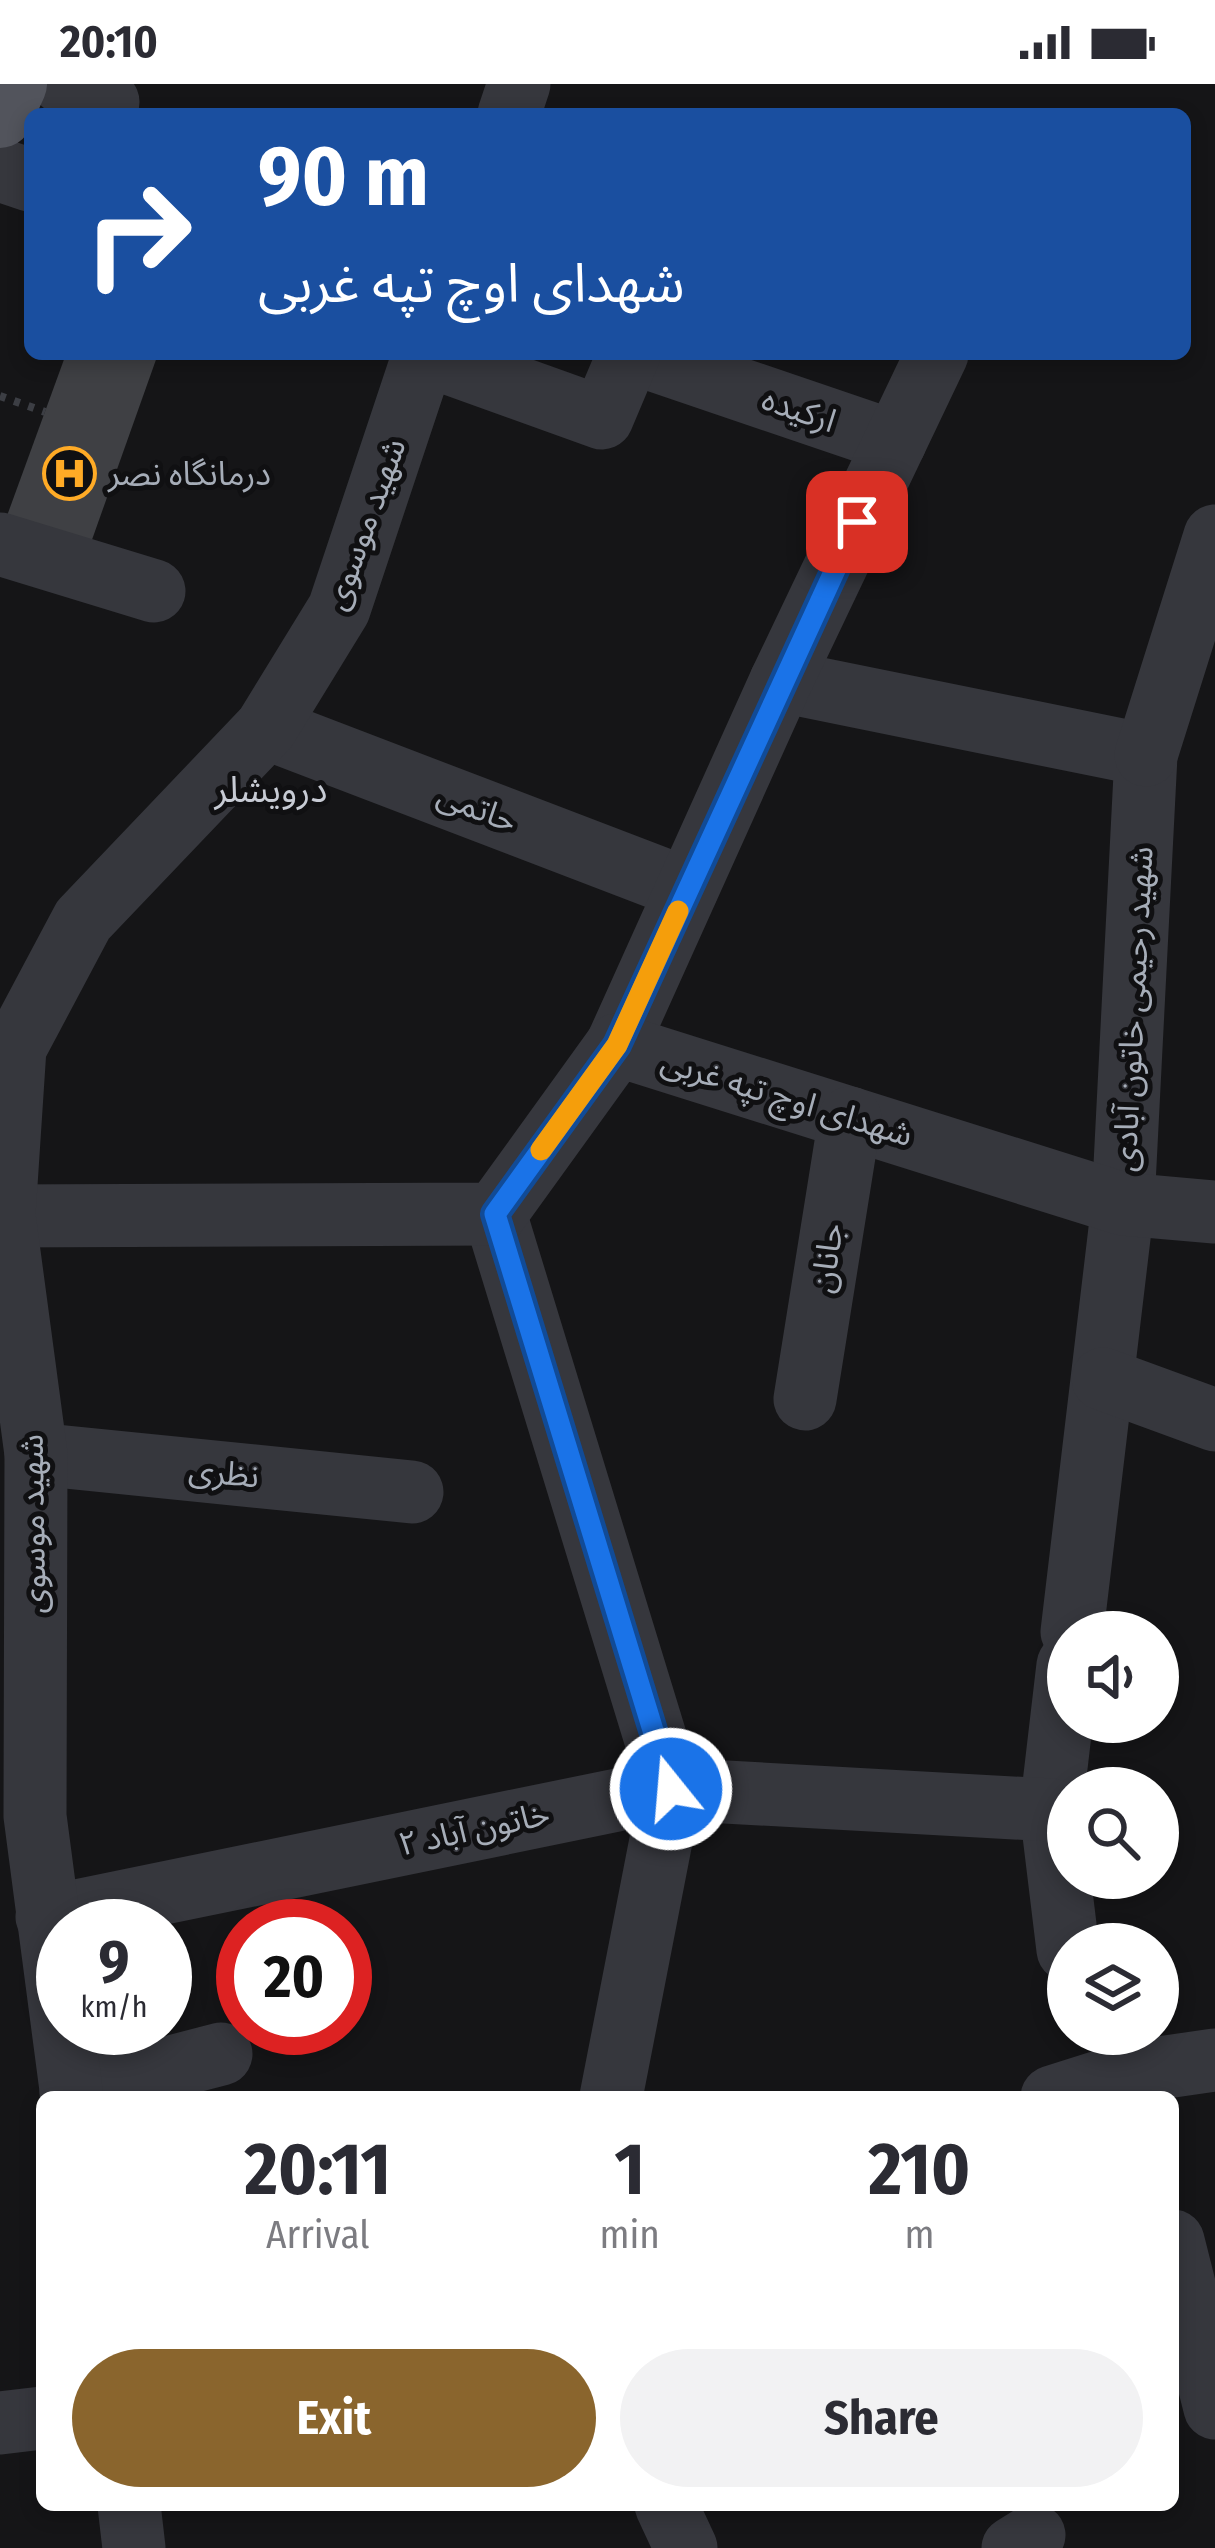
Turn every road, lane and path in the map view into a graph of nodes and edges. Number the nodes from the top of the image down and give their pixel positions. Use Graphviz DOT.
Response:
graph roads {
  1 [pos="14,84"];
  2 [pos="0,115"];
  3 [pos="422,360"];
  4 [pos="441,360"];
  5 [pos="630,360"];
  6 [pos="651,360"];
  7 [pos="934,360"];
  8 [pos="0,396"];
  9 [pos="45,412"];
  10 [pos="895,442"];
  11 [pos="1215,536"];
  12 [pos="0,544"];
  13 [pos="154,591"];
  14 [pos="782,681"];
  15 [pos="1192,690"];
  16 [pos="266,728"];
  17 [pos="1146,755"];
  18 [pos="687,889"];
  19 [pos="617,1045"];
  20 [pos="850,1118"];
  21 [pos="1124,1204"];
  22 [pos="1215,1212"];
  23 [pos="495,1214"];
  24 [pos="2,1215"];
  25 [pos="1102,1378"];
  26 [pos="805,1399"];
  27 [pos="1215,1420"];
  28 [pos="36,1454"];
  29 [pos="412,1492"];
  30 [pos="1074,1611"];
  31 [pos="671,1789"];
  32 [pos="1047,1810"];
  33 [pos="44,1899"];
  34 [pos="134,1899"];
  35 [pos="65,2055"];
  36 [pos="217,2055"];
  37 [pos="1215,2060"];
  38 [pos="1096,2077"];
  39 [pos="70,2091"];
  40 [pos="86,2091"];
  41 [pos="612,2091"];
  42 [pos="1179,2265"];
  43 [pos="1215,2408"];
  44 [pos="36,2419"];
  45 [pos="0,2423"];
  46 [pos="130,2511"];
  47 [pos="669,2511"];
  48 [pos="134,2548"];
  49 [pos="686,2548"];
  1 -- 2 [label="main road"];
  3 -- 16 [label="street, شهید موسوی"];
  4 -- 5 [label="street, ارکیده"];
  6 -- 10 [label="street, ارکیده"];
  7 -- 10 [label="street"];
  8 -- 9 [label="path"];
  10 -- 14 [label="street"];
  11 -- 15 [label="street, شهید رحیمی خاتون آبادی"];
  12 -- 13 [label="street"];
  14 -- 17 [label="street"];
  14 -- 18 [label="street"];
  15 -- 17 [label="street, شهید رحیمی خاتون آبادی"];
  16 -- 18 [label="street, حاتمی"];
  16 -- 24 [label="street, شهید موسوی"];
  17 -- 21 [label="street, شهید رحیمی خاتون آبادی"];
  18 -- 19 [label="street"];
  19 -- 20 [label="street, شهدای اوچ تپه غربی"];
  19 -- 23 [label="street, شهدای اوچ تپه غربی"];
  20 -- 21 [label="street, شهدای اوچ تپه غربی"];
  20 -- 26 [label="street, جانان"];
  21 -- 22 [label="street, شهدای اوچ تپه غربی"];
  21 -- 25 [label="street, شهید رحیمی خاتون آبادی"];
  23 -- 24 [label="street"];
  23 -- 31 [label="street"];
  24 -- 28 [label="street, شهید موسوی"];
  25 -- 27 [label="street"];
  25 -- 30 [label="street, شهید رحیمی خاتون آبادی"];
  28 -- 29 [label="street, نظری"];
  28 -- 33 [label="street, شهید موسوی"];
  31 -- 32 [label="street, خاتون آباد ۲"];
  31 -- 34 [label="street, خاتون آباد ۲"];
  31 -- 41 [label="street"];
  35 -- 39 [label="street, شهید موسوی"];
  36 -- 40 [label="street"];
  37 -- 38 [label="street"];
  42 -- 43 [label="street"];
  44 -- 45 [label="street"];
  46 -- 48 [label="street"];
  47 -- 49 [label="street"];
}
